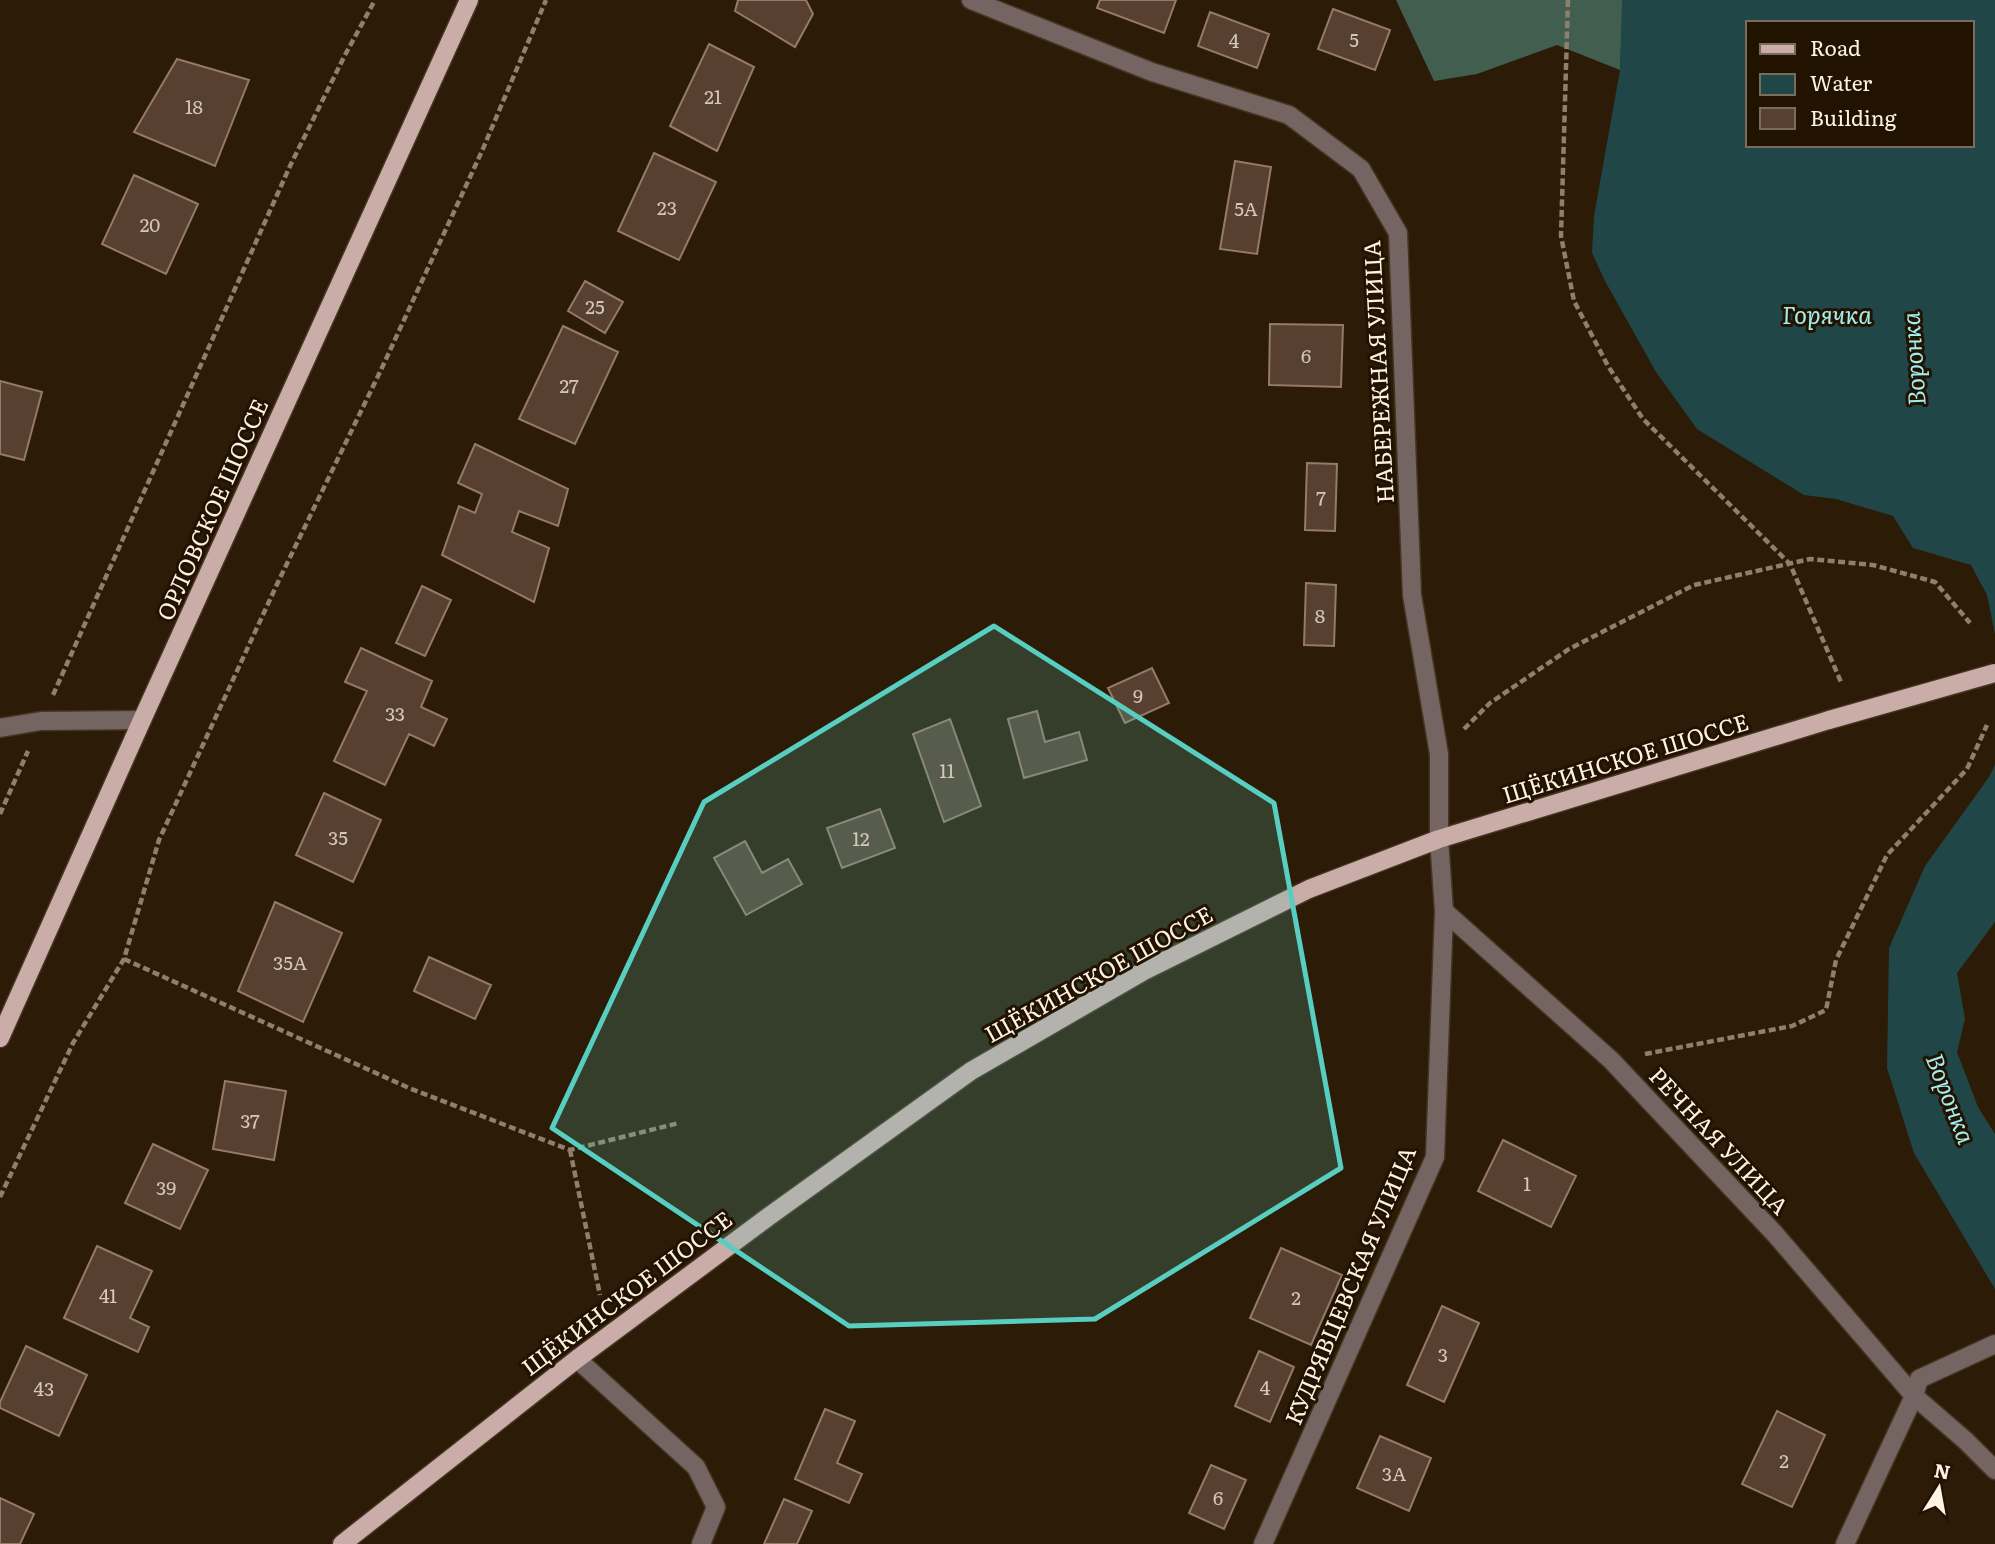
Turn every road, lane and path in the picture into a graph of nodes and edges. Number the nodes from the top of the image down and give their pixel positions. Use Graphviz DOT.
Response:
graph roads {
  1 [pos="375,0"];
  2 [pos="469,0"];
  3 [pos="546,0"];
  4 [pos="971,0"];
  5 [pos="1567,0"];
  6 [pos="1790,564"];
  7 [pos="1970,623"];
  8 [pos="1995,673"];
  9 [pos="1841,682"];
  10 [pos="142,720"];
  11 [pos="41,721"];
  12 [pos="1987,725"];
  13 [pos="0,728"];
  14 [pos="1439,754"];
  15 [pos="0,814"];
  16 [pos="1439,839"];
  17 [pos="1444,911"];
  18 [pos="124,959"];
  19 [pos="0,1038"];
  20 [pos="1611,1060"];
  21 [pos="679,1123"];
  22 [pos="570,1150"];
  23 [pos="0,1197"];
  24 [pos="600,1295"];
  25 [pos="1992,1346"];
  26 [pos="577,1359"];
  27 [pos="1914,1396"];
  28 [pos="1995,1470"];
  29 [pos="342,1544"];
  30 [pos="701,1544"];
  31 [pos="1263,1544"];
  32 [pos="1845,1544"];
  1 -- 11 [label="path"];
  2 -- 10 [label="main road, ОРЛОВСКОЕ ШОССЕ"];
  3 -- 18 [label="path"];
  4 -- 14 [label="street, НАБЕРЕЖНАЯ УЛИЦА"];
  5 -- 6 [label="path"];
  6 -- 7 [label="path"];
  6 -- 9 [label="path"];
  6 -- 14 [label="path"];
  8 -- 16 [label="main road, ЩЁКИНСКОЕ ШОССЕ, bridge"];
  10 -- 11 [label="street"];
  10 -- 19 [label="main road, ОРЛОВСКОЕ ШОССЕ"];
  11 -- 13 [label="street"];
  11 -- 15 [label="path"];
  12 -- 20 [label="path"];
  14 -- 16 [label="street, НАБЕРЕЖНАЯ УЛИЦА"];
  16 -- 17 [label="street"];
  16 -- 26 [label="main road, ЩЁКИНСКОЕ ШОССЕ"];
  17 -- 20 [label="street, РЕЧНАЯ УЛИЦА"];
  17 -- 31 [label="street, КУДРЯВЦЕВСКАЯ УЛИЦА"];
  18 -- 22 [label="path"];
  18 -- 23 [label="path"];
  20 -- 27 [label="street, РЕЧНАЯ УЛИЦА"];
  21 -- 22 [label="path"];
  22 -- 24 [label="path"];
  25 -- 27 [label="street"];
  26 -- 29 [label="main road, ЩЁКИНСКОЕ ШОССЕ"];
  26 -- 30 [label="street"];
  27 -- 28 [label="street, РЕЧНАЯ УЛИЦА"];
  27 -- 32 [label="street"];
}
